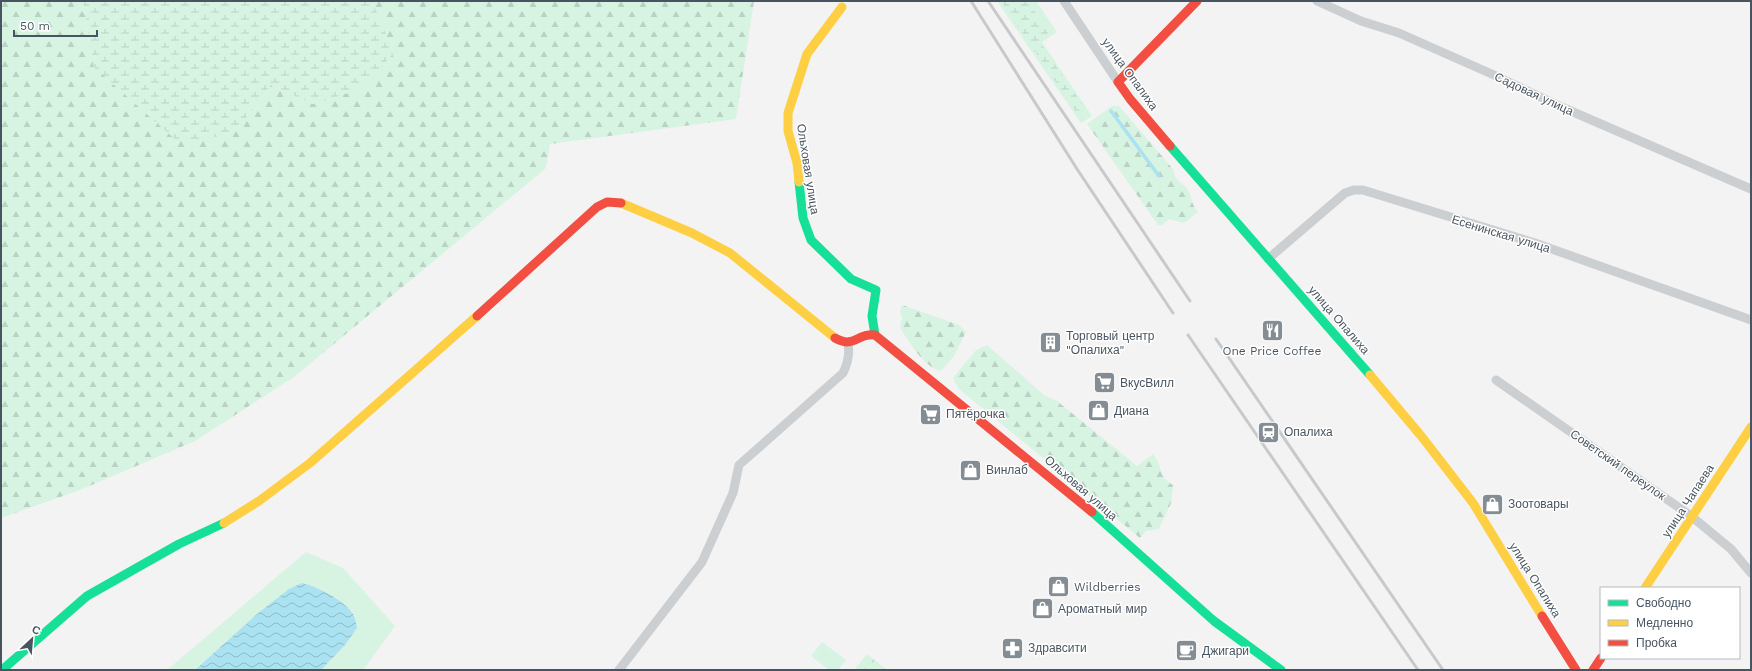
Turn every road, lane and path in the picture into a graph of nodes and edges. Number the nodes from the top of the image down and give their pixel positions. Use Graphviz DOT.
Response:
graph roads {
  1 [pos="1064,1"];
  2 [pos="1197,1"];
  3 [pos="1317,1"];
  4 [pos="842,7"];
  5 [pos="1118,82"];
  6 [pos="1751,189"];
  7 [pos="1268,259"];
  8 [pos="1751,320"];
  9 [pos="875,335"];
  10 [pos="848,344"];
  11 [pos="1496,380"];
  12 [pos="1751,427"];
  13 [pos="1691,516"];
  14 [pos="1751,572"];
  15 [pos="1646,587"];
  16 [pos="1600,659"];
  17 [pos="1276,669"];
  18 [pos="2,670"];
  19 [pos="619,670"];
  20 [pos="1576,670"];
  21 [pos="1594,670"];
  1 -- 5 [label="street, улица Опалиха"];
  2 -- 5 [label="street"];
  3 -- 6 [label="street, Садовая улица"];
  4 -- 9 [label="street, Ольховая улица"];
  5 -- 7 [label="street, улица Опалиха"];
  7 -- 8 [label="street, Есенинская улица"];
  7 -- 20 [label="street, улица Опалиха"];
  9 -- 10 [label="street"];
  9 -- 17 [label="street, Ольховая улица"];
  10 -- 18 [label="street"];
  10 -- 19 [label="street"];
  11 -- 13 [label="street, Советский переулок"];
  12 -- 13 [label="street, улица Чапаева"];
  13 -- 14 [label="street, Советский переулок"];
  13 -- 15 [label="street, улица Чапаева"];
  16 -- 21 [label="street"];
}
